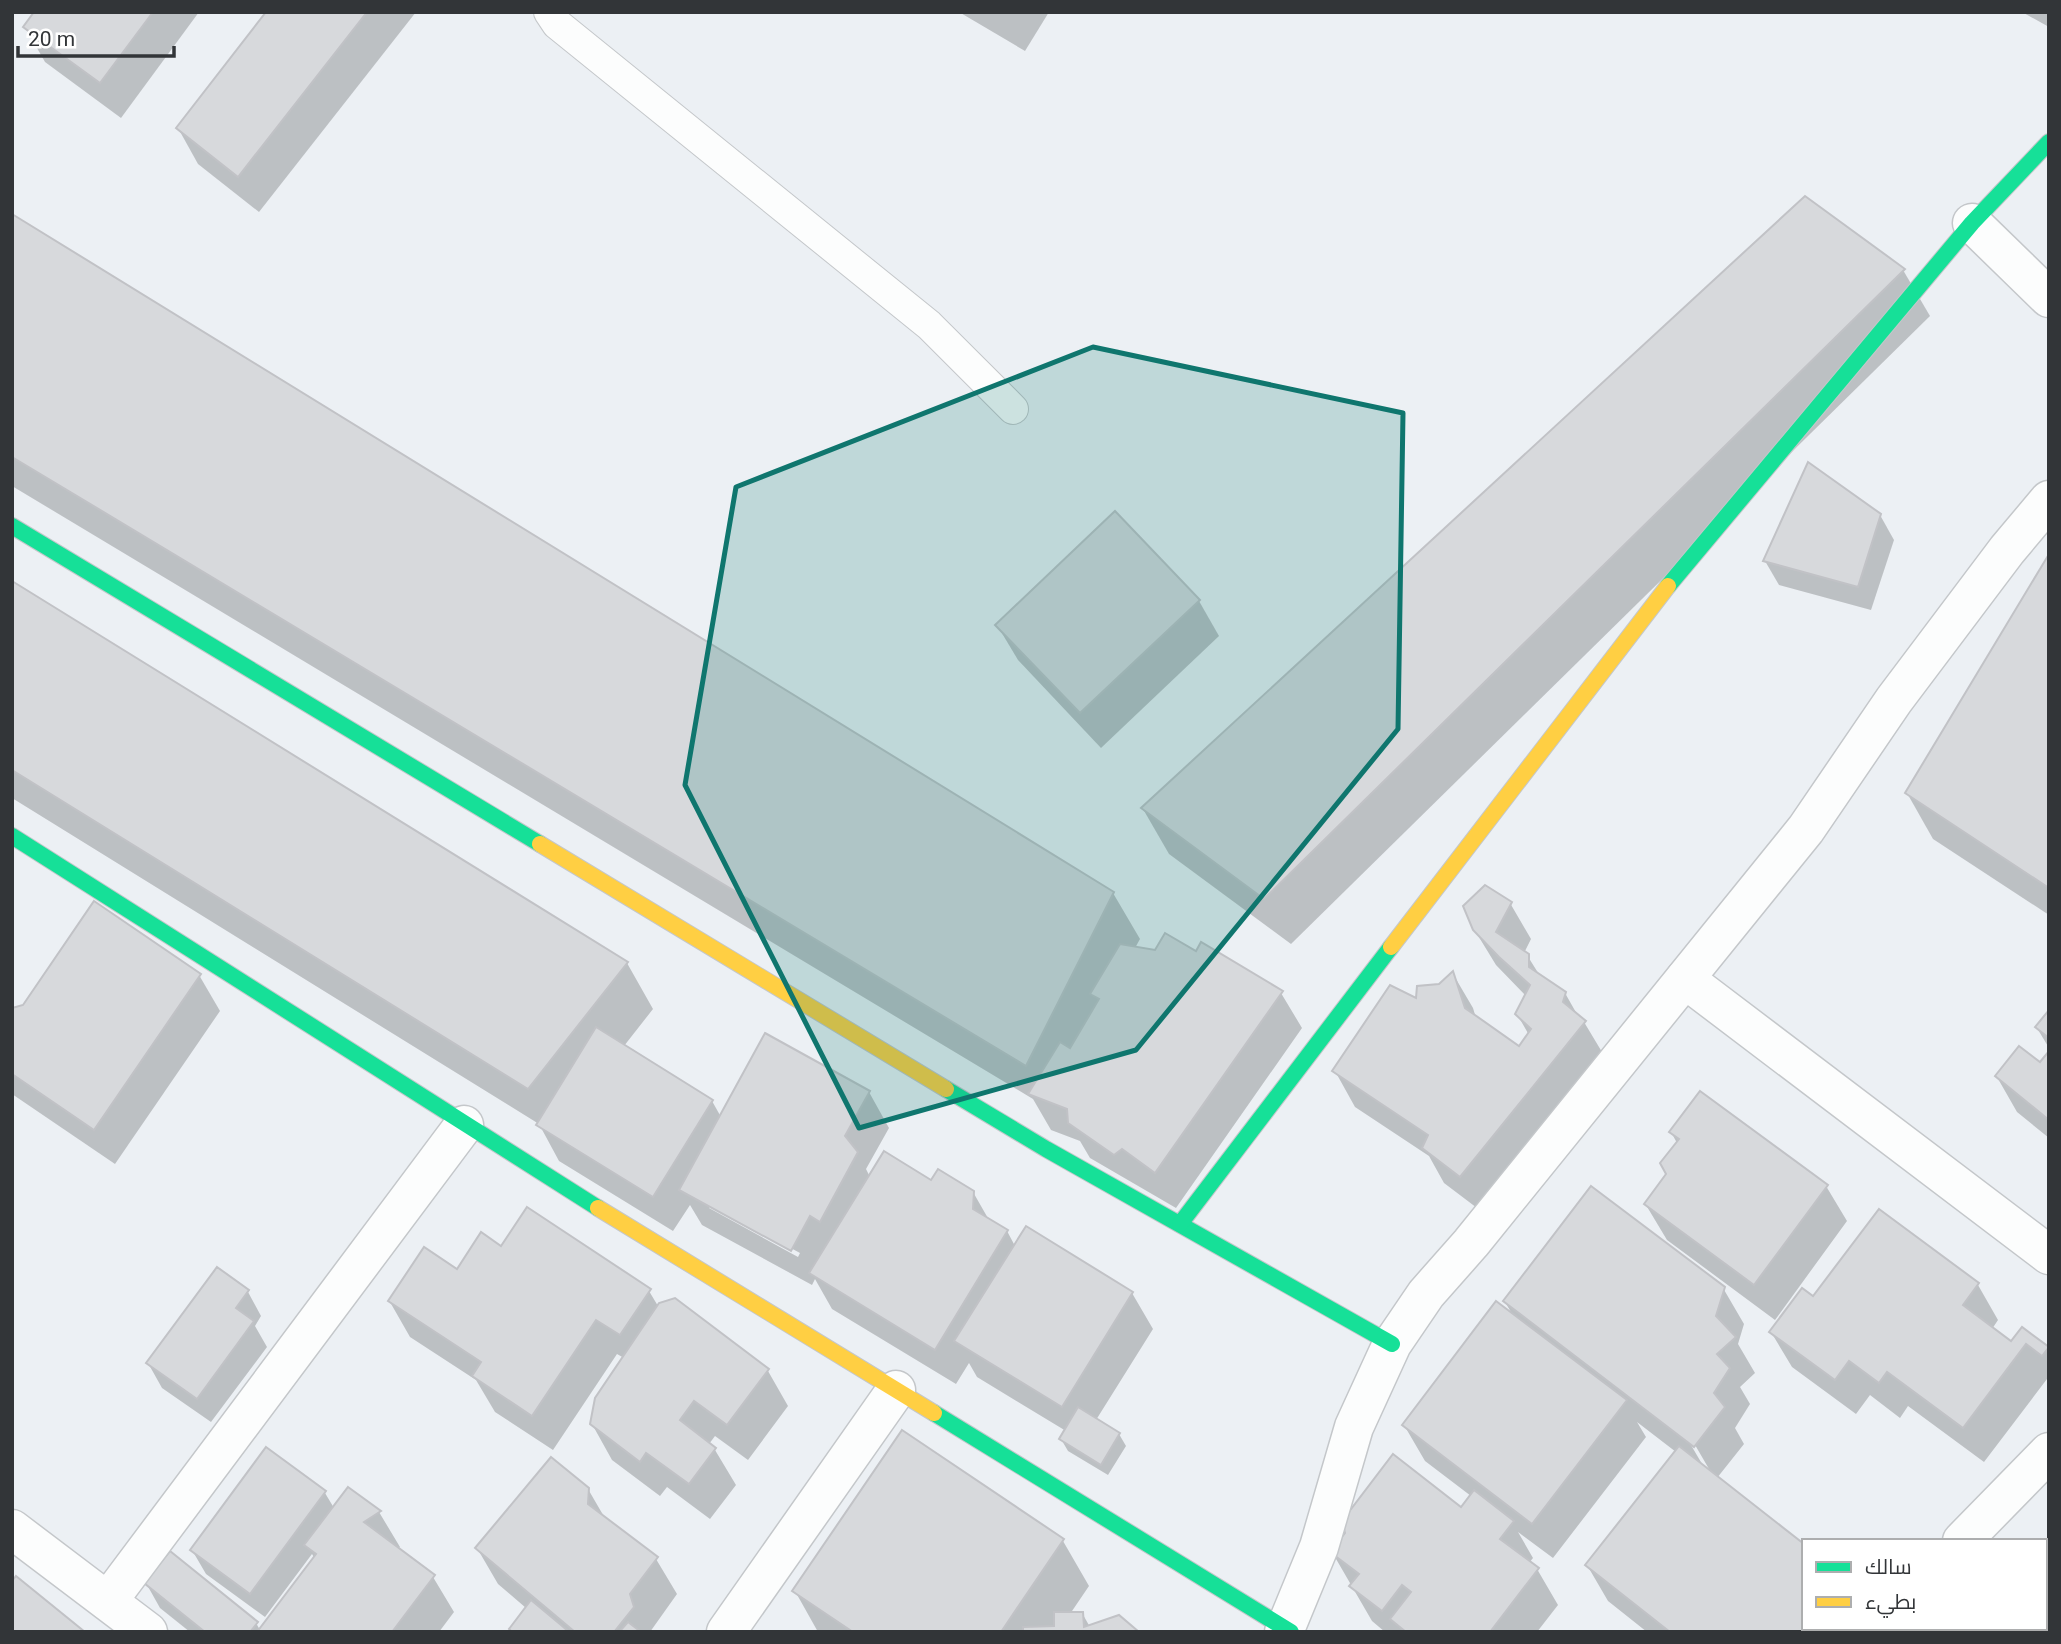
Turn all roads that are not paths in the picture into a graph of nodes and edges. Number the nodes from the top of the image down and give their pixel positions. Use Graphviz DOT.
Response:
graph roads {
  1 [pos="549,12"];
  2 [pos="2049,142"];
  3 [pos="1972,223"];
  4 [pos="2049,298"];
  5 [pos="1013,409"];
  6 [pos="2049,500"];
  7 [pos="12,526"];
  8 [pos="12,836"];
  9 [pos="1685,978"];
  10 [pos="464,1125"];
  11 [pos="1180,1224"];
  12 [pos="2049,1255"];
  13 [pos="1392,1344"];
  14 [pos="896,1390"];
  15 [pos="2049,1452"];
  16 [pos="12,1529"];
  17 [pos="1964,1539"];
  18 [pos="108,1601"];
  19 [pos="1287,1631"];
  20 [pos="148,1632"];
  21 [pos="726,1632"];
  1 -- 5 [label="lane"];
  2 -- 3 [label="street"];
  3 -- 4 [label="street"];
  3 -- 11 [label="street"];
  6 -- 9 [label="street"];
  7 -- 11 [label="street"];
  8 -- 10 [label="street"];
  9 -- 12 [label="street"];
  9 -- 13 [label="street"];
  10 -- 14 [label="street"];
  10 -- 18 [label="street"];
  11 -- 13 [label="street"];
  13 -- 19 [label="street"];
  14 -- 19 [label="street"];
  14 -- 21 [label="street"];
  15 -- 17 [label="street"];
  16 -- 18 [label="street"];
  18 -- 20 [label="street"];
}
